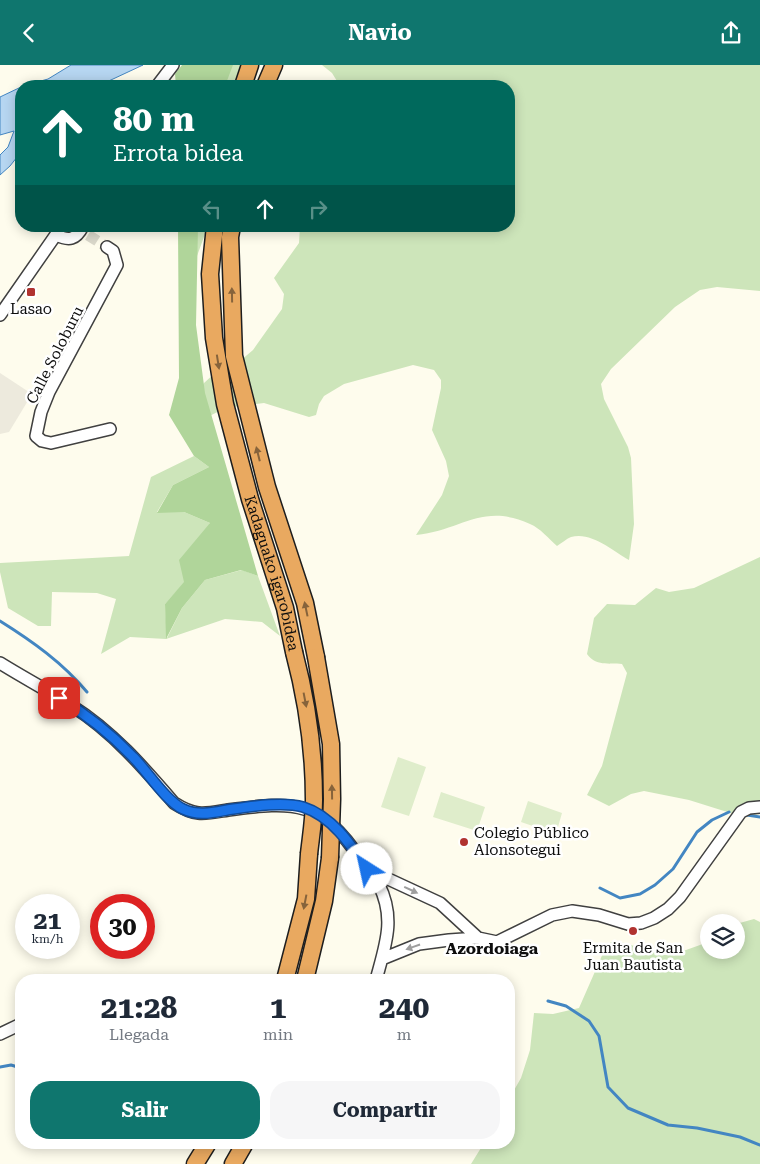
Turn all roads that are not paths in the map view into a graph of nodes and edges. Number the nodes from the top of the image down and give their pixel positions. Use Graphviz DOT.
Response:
graph roads {
  1 [pos="173,65"];
  2 [pos="250,65"];
  3 [pos="274,65"];
  4 [pos="162,80"];
  5 [pos="245,80"];
  6 [pos="268,80"];
  7 [pos="58,232"];
  8 [pos="60,232"];
  9 [pos="81,232"];
  10 [pos="214,232"];
  11 [pos="231,232"];
  12 [pos="107,247"];
  13 [pos="0,315"];
  14 [pos="110,429"];
  15 [pos="0,663"];
  16 [pos="760,807"];
  17 [pos="367,869"];
  18 [pos="478,938"];
  19 [pos="382,959"];
  20 [pos="287,974"];
  21 [pos="307,974"];
  22 [pos="378,974"];
  23 [pos="15,1027"];
  24 [pos="0,1035"];
  25 [pos="204,1149"];
  26 [pos="242,1149"];
  27 [pos="195,1164"];
  28 [pos="233,1164"];
  1 -- 4 [label="street"];
  2 -- 5 [label="highway"];
  3 -- 6 [label="highway"];
  7 -- 13 [label="street"];
  8 -- 9 [label="street"];
  10 -- 20 [label="highway, Kadaguako igarobidea, one-way, bridge"];
  21 -- 11 [label="highway, Kadaguako igarobidea, one-way, bridge"];
  12 -- 14 [label="street, Calle Soloburu"];
  15 -- 17 [label="street"];
  16 -- 18 [label="street"];
  17 -- 18 [label="street, one-way"];
  17 -- 19 [label="street"];
  18 -- 19 [label="street, one-way"];
  19 -- 22 [label="street"];
  23 -- 24 [label="street"];
  25 -- 27 [label="highway"];
  26 -- 28 [label="highway"];
}
